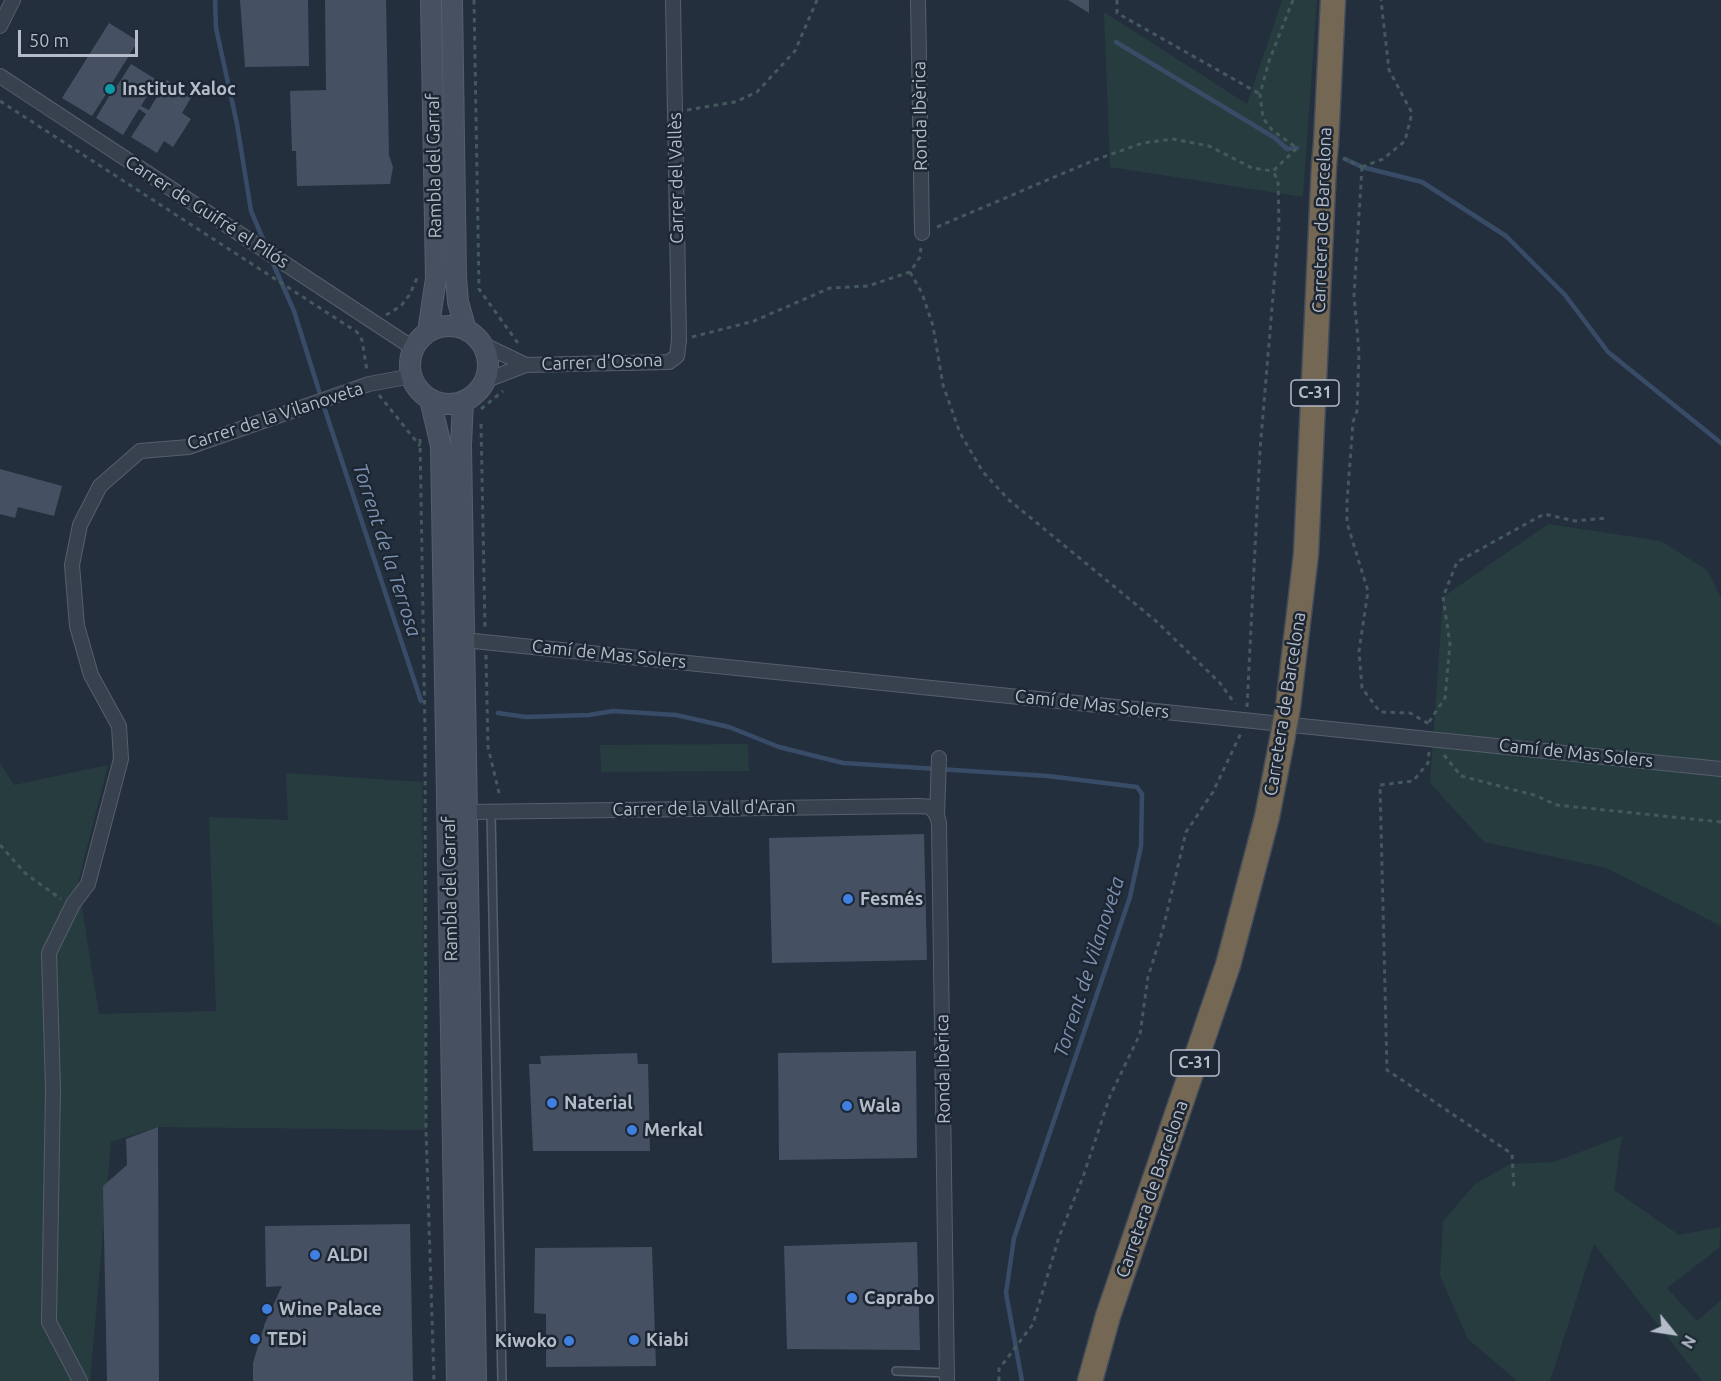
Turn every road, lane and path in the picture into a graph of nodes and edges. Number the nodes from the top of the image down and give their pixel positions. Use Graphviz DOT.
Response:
graph roads {
  1 [pos="13,0"];
  2 [pos="431,0"];
  3 [pos="452,0"];
  4 [pos="474,0"];
  5 [pos="673,0"];
  6 [pos="817,0"];
  7 [pos="918,0"];
  8 [pos="1117,0"];
  9 [pos="1293,0"];
  10 [pos="1334,0"];
  11 [pos="1381,0"];
  12 [pos="0,26"];
  13 [pos="0,76"];
  14 [pos="1260,94"];
  15 [pos="0,101"];
  16 [pos="675,111"];
  17 [pos="1331,156"];
  18 [pos="1362,167"];
  19 [pos="1273,171"];
  20 [pos="922,233"];
  21 [pos="417,266"];
  22 [pos="910,272"];
  23 [pos="375,322"];
  24 [pos="466,330"];
  25 [pos="428,332"];
  26 [pos="362,340"];
  27 [pos="680,340"];
  28 [pos="482,344"];
  29 [pos="413,348"];
  30 [pos="677,356"];
  31 [pos="526,365"];
  32 [pos="412,376"];
  33 [pos="484,381"];
  34 [pos="369,384"];
  35 [pos="508,387"];
  36 [pos="430,399"];
  37 [pos="463,401"];
  38 [pos="420,435"];
  39 [pos="482,445"];
  40 [pos="420,446"];
  41 [pos="451,446"];
  42 [pos="1606,518"];
  43 [pos="464,640"];
  44 [pos="486,641"];
  45 [pos="456,695"];
  46 [pos="456,717"];
  47 [pos="1246,721"];
  48 [pos="1429,722"];
  49 [pos="1430,738"];
  50 [pos="939,758"];
  51 [pos="1721,769"];
  52 [pos="467,812"];
  53 [pos="496,812"];
  54 [pos="937,816"];
  55 [pos="1721,822"];
  56 [pos="0,845"];
  57 [pos="74,904"];
  58 [pos="1514,1188"];
  59 [pos="896,1371"];
  60 [pos="948,1377"];
  61 [pos="80,1381"];
  62 [pos="434,1381"];
  63 [pos="457,1381"];
  64 [pos="476,1381"];
  65 [pos="502,1381"];
  66 [pos="999,1381"];
  67 [pos="1090,1381"];
  1 -- 12 [label="street"];
  2 -- 25 [label="street, Rambla del Garraf"];
  3 -- 24 [label="street, Rambla del Garraf"];
  4 -- 31 [label="path"];
  5 -- 16 [label="street, Carrer del Vallès"];
  6 -- 16 [label="path"];
  7 -- 20 [label="street, Ronda Ibèrica"];
  8 -- 14 [label="path"];
  9 -- 14 [label="path"];
  10 -- 17 [label="highway, Carretera de Barcelona / C-31"];
  11 -- 18 [label="path"];
  13 -- 23 [label="street, Carrer de Guifré el Pilós"];
  14 -- 19 [label="path"];
  15 -- 26 [label="path"];
  16 -- 27 [label="street, Carrer del Vallès"];
  17 -- 18 [label="path"];
  17 -- 67 [label="highway, Carretera de Barcelona / C-31, bridge"];
  18 -- 48 [label="path"];
  19 -- 20 [label="path"];
  19 -- 47 [label="path"];
  20 -- 22 [label="path"];
  21 -- 23 [label="path"];
  22 -- 27 [label="path"];
  22 -- 47 [label="path"];
  23 -- 26 [label="path"];
  23 -- 29 [label="street, Carrer de Guifré el Pilós"];
  24 -- 25 [label="street"];
  24 -- 28 [label="street"];
  25 -- 29 [label="street"];
  26 -- 34 [label="path"];
  27 -- 30 [label="street, Carrer del Vallès"];
  28 -- 31 [label="street, Carrer d'Osona"];
  28 -- 33 [label="street"];
  29 -- 32 [label="street"];
  30 -- 31 [label="street, Carrer d'Osona"];
  31 -- 33 [label="street, Carrer d'Osona"];
  32 -- 34 [label="street, Carrer de la Vilanoveta"];
  32 -- 36 [label="street, Rambla del Garraf"];
  33 -- 37 [label="street"];
  34 -- 40 [label="path"];
  34 -- 57 [label="street, Carrer de la Vilanoveta"];
  35 -- 39 [label="path"];
  36 -- 37 [label="street"];
  36 -- 41 [label="street, Rambla del Garraf"];
  37 -- 41 [label="street, Rambla del Garraf"];
  38 -- 40 [label="path"];
  39 -- 41 [label="path"];
  39 -- 44 [label="path"];
  40 -- 41 [label="path"];
  40 -- 62 [label="path"];
  41 -- 43 [label="street, Rambla del Garraf"];
  41 -- 45 [label="street, Rambla del Garraf"];
  42 -- 48 [label="path"];
  43 -- 44 [label="street, Camí de Mas Solers"];
  43 -- 45 [label="street, Rambla del Garraf"];
  44 -- 47 [label="street, Camí de Mas Solers"];
  44 -- 53 [label="path"];
  45 -- 46 [label="street, Rambla del Garraf"];
  46 -- 52 [label="street, Rambla del Garraf"];
  46 -- 63 [label="street, Rambla del Garraf"];
  47 -- 49 [label="street, Camí de Mas Solers"];
  47 -- 66 [label="path"];
  48 -- 49 [label="path"];
  49 -- 51 [label="street, Camí de Mas Solers"];
  49 -- 55 [label="path"];
  49 -- 58 [label="path"];
  50 -- 54 [label="street, Ronda Ibèrica"];
  52 -- 53 [label="street, Carrer de la Vall d'Aran"];
  52 -- 64 [label="street, Rambla del Garraf"];
  53 -- 54 [label="street, Carrer de la Vall d'Aran"];
  53 -- 65 [label="lane"];
  54 -- 60 [label="street, Ronda Ibèrica"];
  56 -- 57 [label="path"];
  57 -- 61 [label="street"];
  59 -- 60 [label="lane"];
}
